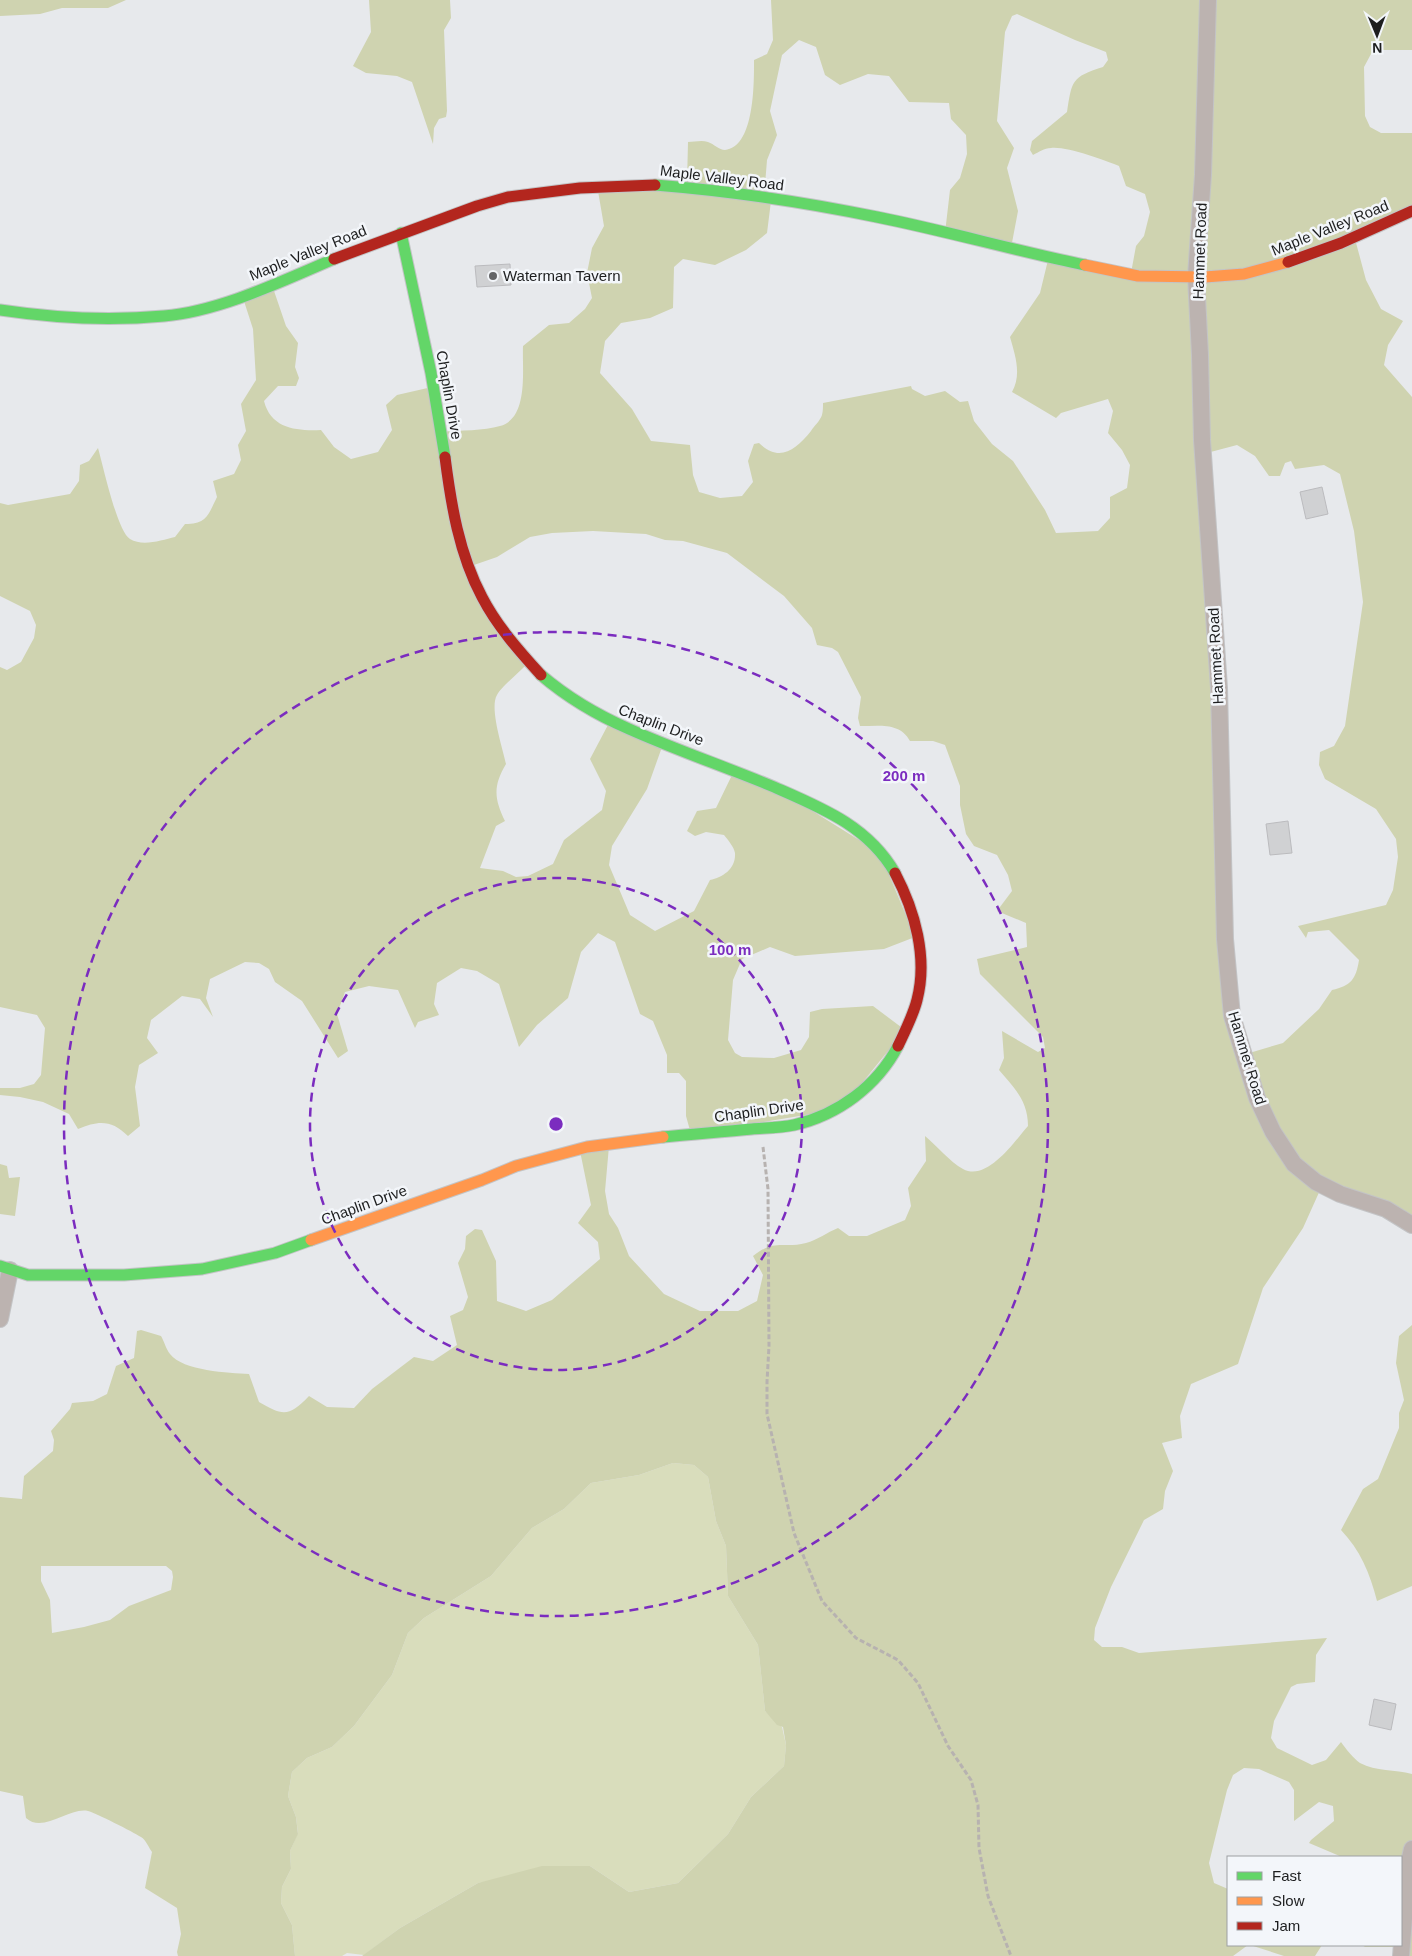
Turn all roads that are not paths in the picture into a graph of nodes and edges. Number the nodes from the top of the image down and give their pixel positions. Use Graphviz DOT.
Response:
graph roads {
  1 [pos="1208,0"];
  2 [pos="1412,210"];
  3 [pos="401,233"];
  4 [pos="1196,276"];
  5 [pos="0,310"];
  6 [pos="1412,1225"];
  7 [pos="5,1268"];
  8 [pos="0,1319"];
  9 [pos="1412,1849"];
  10 [pos="1402,1943"];
  1 -- 4 [label="street, Hammet Road"];
  2 -- 4 [label="street, Maple Valley Road"];
  3 -- 4 [label="street, Maple Valley Road"];
  3 -- 5 [label="street, Maple Valley Road"];
  3 -- 7 [label="street, Chaplin Drive"];
  4 -- 6 [label="street, Hammet Road"];
  7 -- 8 [label="street"];
  9 -- 10 [label="street"];
}
